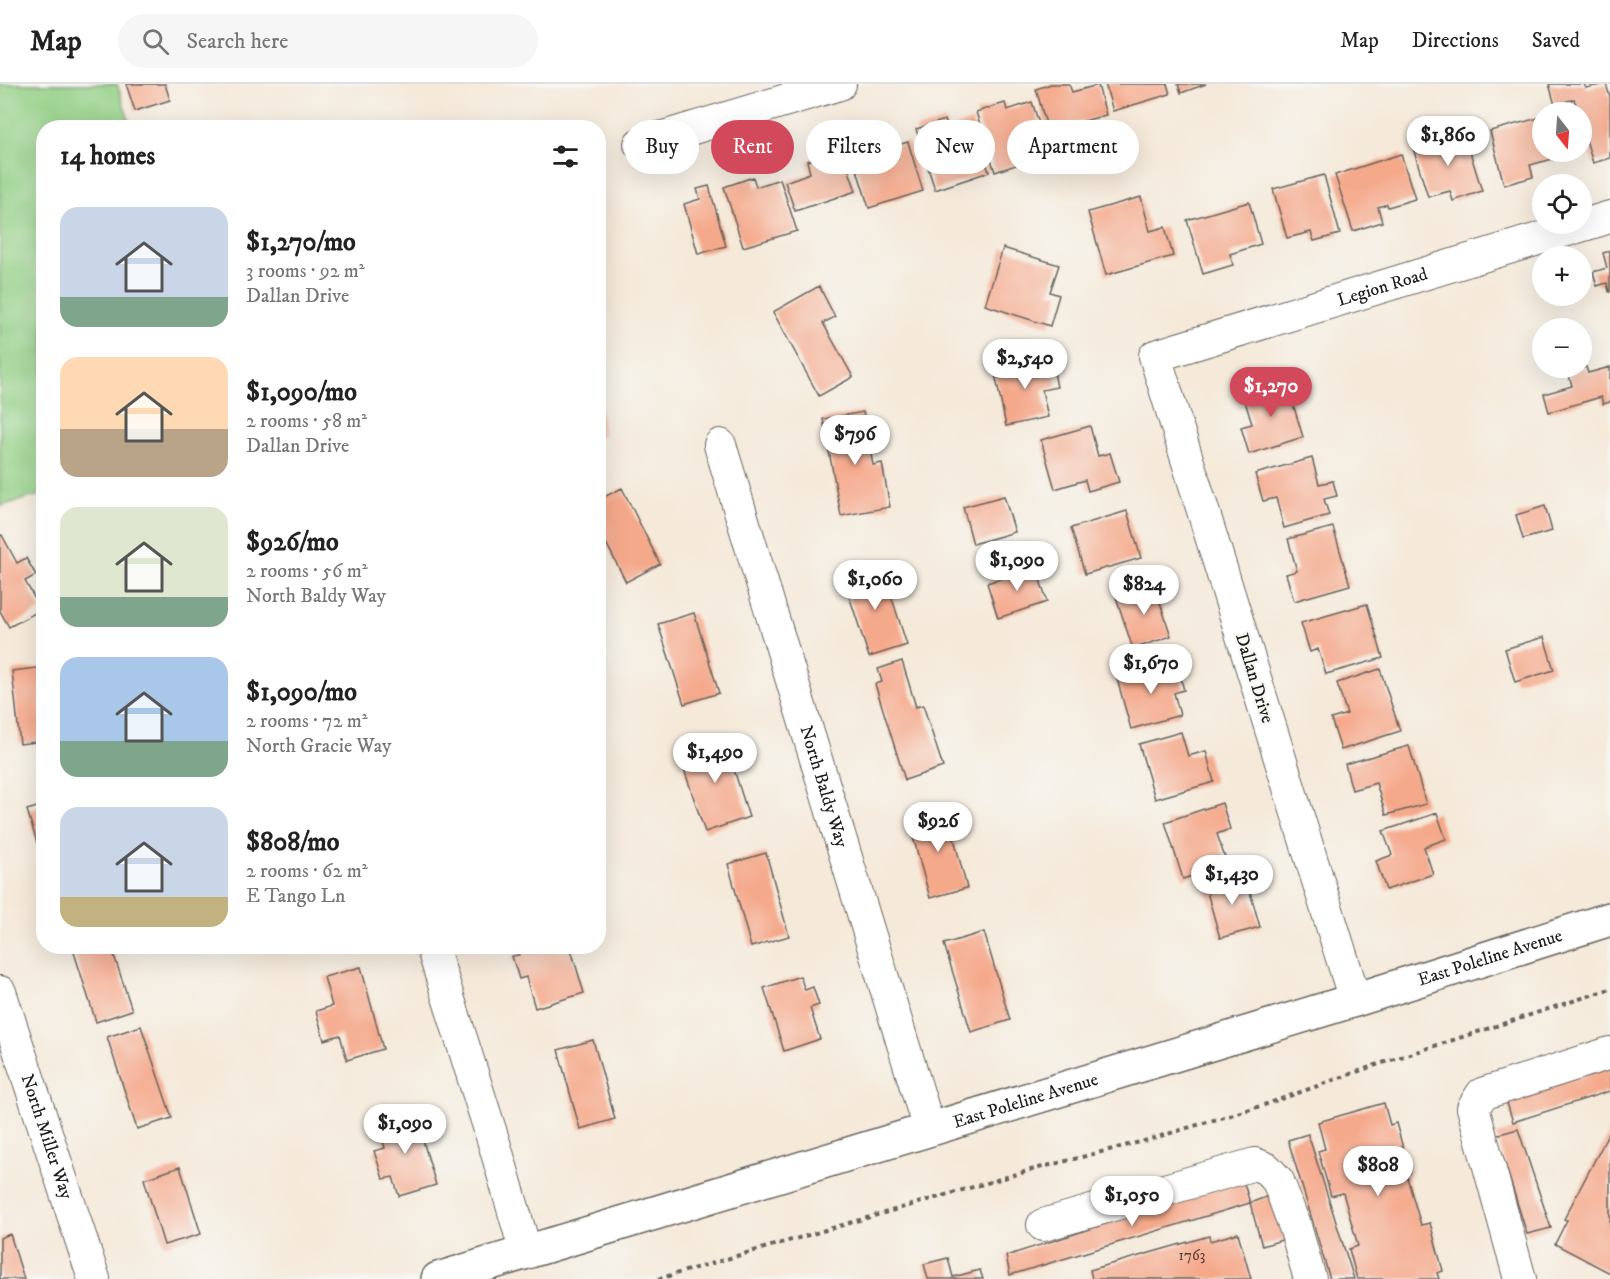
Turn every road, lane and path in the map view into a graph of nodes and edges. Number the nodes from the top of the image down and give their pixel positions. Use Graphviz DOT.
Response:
graph roads {
  1 [pos="840,84"];
  2 [pos="788,92"];
  3 [pos="699,123"];
  4 [pos="1610,217"];
  5 [pos="1155,356"];
  6 [pos="720,445"];
  7 [pos="1610,919"];
  8 [pos="435,954"];
  9 [pos="1610,989"];
  10 [pos="0,992"];
  11 [pos="1355,1000"];
  12 [pos="1610,1053"];
  13 [pos="929,1129"];
  14 [pos="1043,1225"];
  15 [pos="526,1252"];
  16 [pos="94,1279"];
  17 [pos="438,1279"];
  18 [pos="658,1279"];
  19 [pos="1310,1279"];
  20 [pos="1520,1279"];
  1 -- 2 [label="street"];
  2 -- 3 [label="street"];
  4 -- 5 [label="street, Legion Road"];
  5 -- 11 [label="street, Dallan Drive"];
  6 -- 13 [label="street, North Baldy Way"];
  7 -- 11 [label="main road, East Poleline Avenue"];
  8 -- 15 [label="street"];
  9 -- 18 [label="path"];
  10 -- 16 [label="street, North Miller Way"];
  11 -- 13 [label="main road, East Poleline Avenue"];
  12 -- 20 [label="street"];
  13 -- 15 [label="main road, East Poleline Avenue"];
  14 -- 19 [label="street"];
  15 -- 17 [label="main road, East Poleline Avenue"];
}
